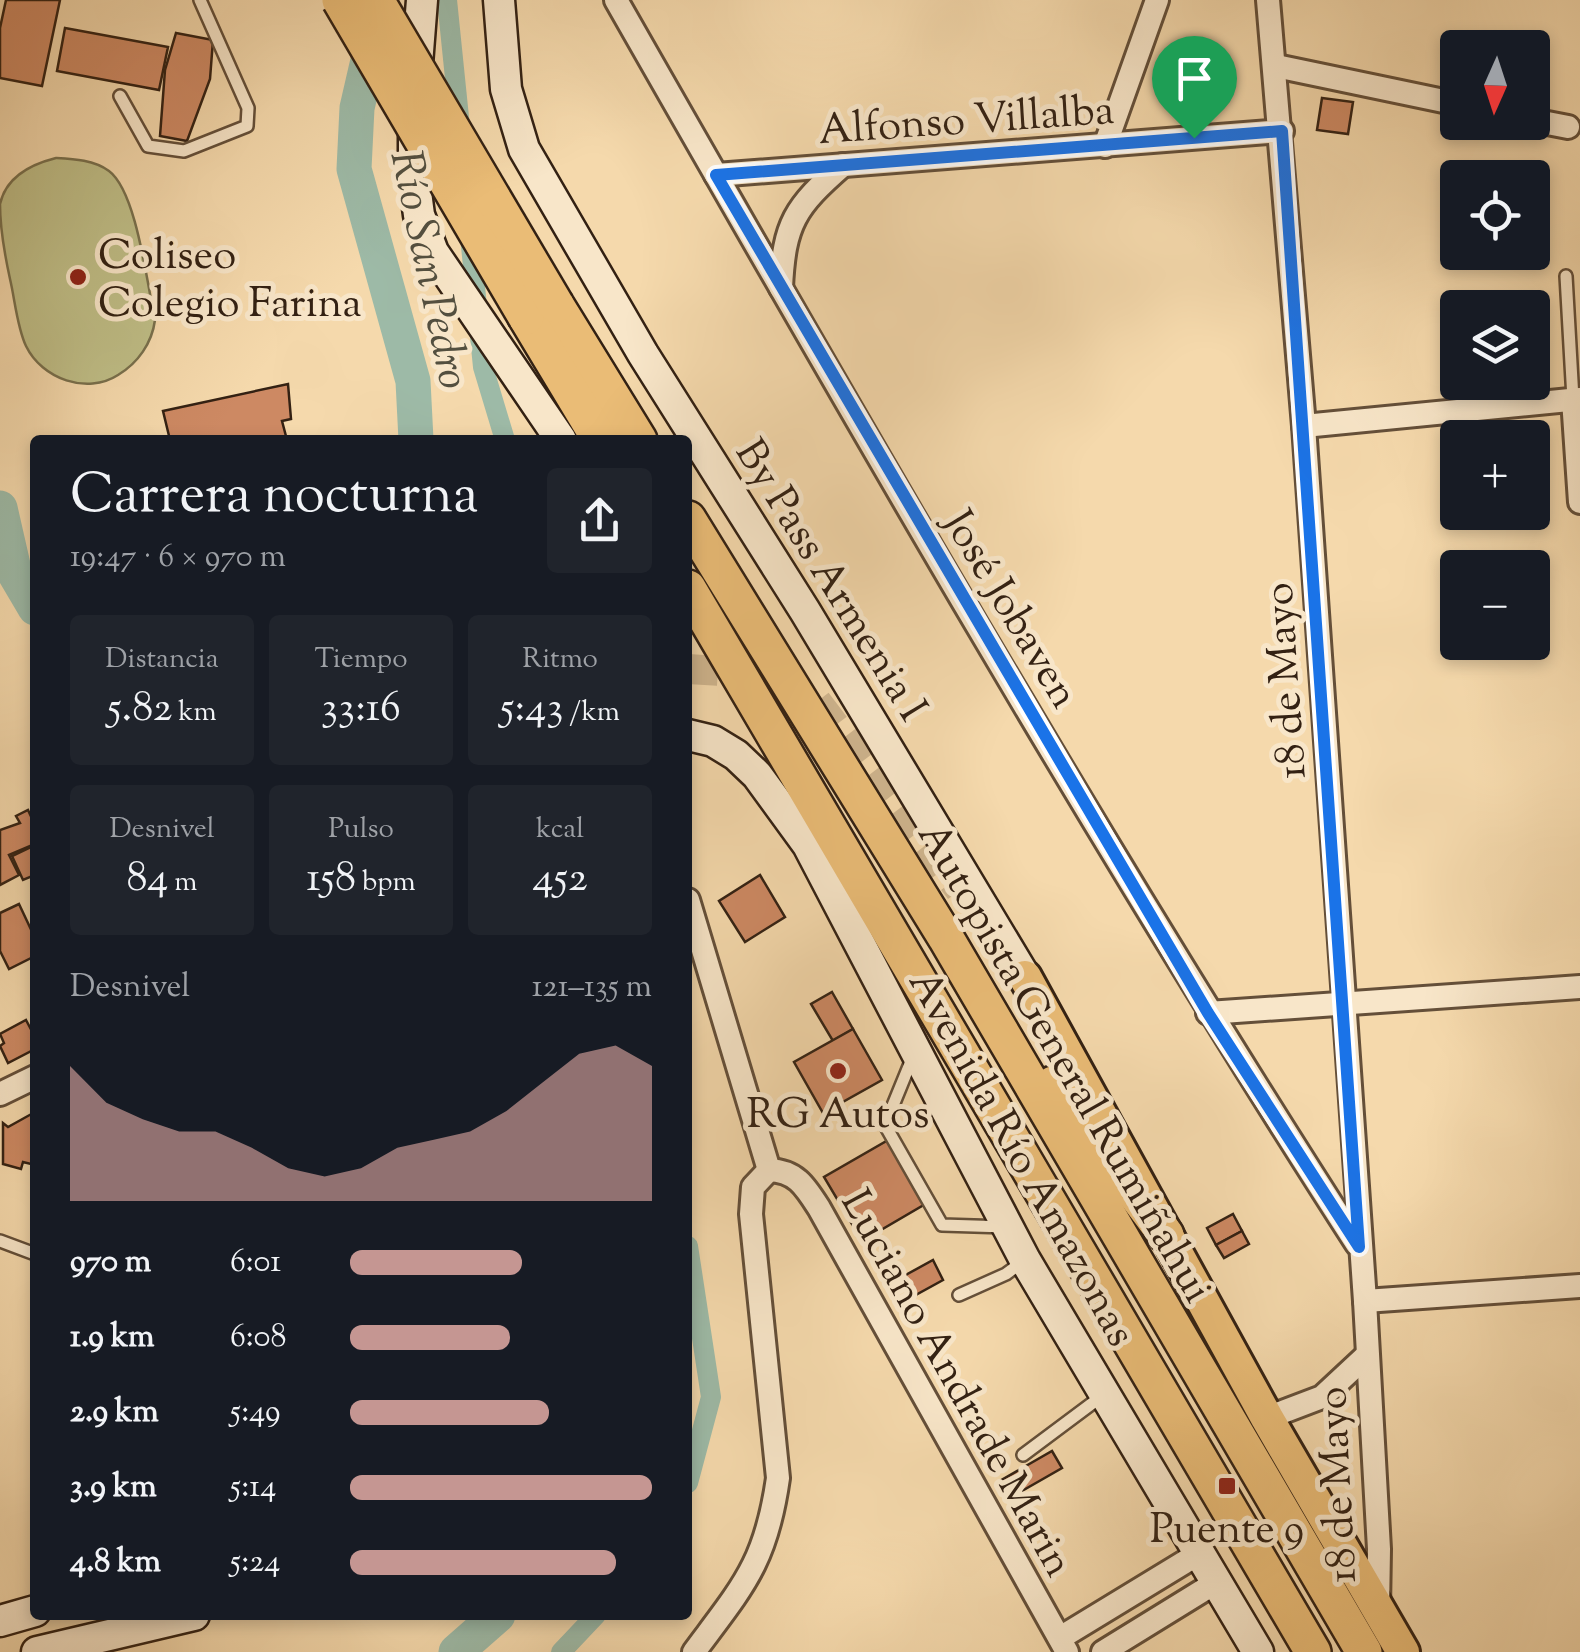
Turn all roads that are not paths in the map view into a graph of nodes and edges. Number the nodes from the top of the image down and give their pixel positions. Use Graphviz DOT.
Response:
graph roads {
  1 [pos="200,0"];
  2 [pos="340,0"];
  3 [pos="376,0"];
  4 [pos="422,0"];
  5 [pos="499,0"];
  6 [pos="616,0"];
  7 [pos="1158,0"];
  8 [pos="1268,0"];
  9 [pos="1276,66"];
  10 [pos="120,96"];
  11 [pos="1440,100"];
  12 [pos="1550,124"];
  13 [pos="1568,127"];
  14 [pos="1282,131"];
  15 [pos="1105,146"];
  16 [pos="843,165"];
  17 [pos="716,175"];
  18 [pos="1566,276"];
  19 [pos="781,288"];
  20 [pos="541,311"];
  21 [pos="1576,399"];
  22 [pos="1304,426"];
  23 [pos="558,435"];
  24 [pos="598,435"];
  25 [pos="635,435"];
  26 [pos="1580,502"];
  27 [pos="692,525"];
  28 [pos="692,599"];
  29 [pos="692,736"];
  30 [pos="692,913"];
  31 [pos="946,938"];
  32 [pos="1017,967"];
  33 [pos="1580,987"];
  34 [pos="1342,1004"];
  35 [pos="1208,1013"];
  36 [pos="916,1050"];
  37 [pos="30,1079"];
  38 [pos="0,1094"];
  39 [pos="769,1170"];
  40 [pos="1007,1227"];
  41 [pos="1166,1235"];
  42 [pos="0,1241"];
  43 [pos="1359,1247"];
  44 [pos="30,1252"];
  45 [pos="1024,1260"];
  46 [pos="1580,1286"];
  47 [pos="959,1294"];
  48 [pos="1364,1301"];
  49 [pos="1365,1357"];
  50 [pos="1106,1394"];
  51 [pos="1267,1418"];
  52 [pos="1023,1455"];
  53 [pos="1198,1554"];
  54 [pos="1215,1584"];
  55 [pos="1378,1609"];
  56 [pos="30,1613"];
  57 [pos="173,1620"];
  58 [pos="0,1622"];
  59 [pos="1064,1645"];
  60 [pos="37,1652"];
  61 [pos="694,1652"];
  62 [pos="1104,1652"];
  63 [pos="1258,1652"];
  64 [pos="1313,1652"];
  65 [pos="1364,1652"];
  66 [pos="1403,1652"];
  1 -- 10 [label="lane"];
  2 -- 20 [label="highway, bridge"];
  3 -- 20 [label="highway, bridge"];
  4 -- 23 [label="main road"];
  5 -- 32 [label="main road, By Pass Armenia I"];
  6 -- 17 [label="street, José Jobaven"];
  7 -- 15 [label="street"];
  8 -- 9 [label="street, 18 de Mayo"];
  9 -- 11 [label="street"];
  9 -- 14 [label="street, 18 de Mayo"];
  12 -- 13 [label="street"];
  14 -- 15 [label="street, Alfonso Villalba"];
  14 -- 22 [label="street, 18 de Mayo"];
  15 -- 16 [label="street, Alfonso Villalba"];
  16 -- 17 [label="street, Alfonso Villalba"];
  16 -- 19 [label="street"];
  17 -- 19 [label="street, José Jobaven"];
  18 -- 21 [label="lane"];
  19 -- 35 [label="street, José Jobaven"];
  20 -- 24 [label="highway"];
  20 -- 25 [label="highway"];
  21 -- 22 [label="street"];
  21 -- 26 [label="street"];
  22 -- 34 [label="street, 18 de Mayo"];
  27 -- 31 [label="highway, Autopista General Rumiñahui"];
  28 -- 64 [label="highway, Autopista General Rumiñahui"];
  29 -- 36 [label="main road, Avenida Río Amazonas"];
  30 -- 39 [label="street"];
  31 -- 41 [label="highway"];
  31 -- 65 [label="highway, Autopista General Rumiñahui"];
  32 -- 41 [label="main road"];
  33 -- 34 [label="street"];
  34 -- 35 [label="street"];
  34 -- 43 [label="street, 18 de Mayo"];
  35 -- 43 [label="street, José Jobaven"];
  36 -- 40 [label="main road, Avenida Río Amazonas"];
  36 -- 40 [label="lane"];
  37 -- 38 [label="street"];
  39 -- 59 [label="street, Luciano Andrade Marin"];
  39 -- 61 [label="street"];
  40 -- 45 [label="main road, Avenida Río Amazonas"];
  41 -- 51 [label="main road"];
  42 -- 44 [label="lane"];
  43 -- 48 [label="street, 18 de Mayo"];
  45 -- 47 [label="lane"];
  45 -- 50 [label="main road, Avenida Río Amazonas"];
  46 -- 48 [label="street"];
  48 -- 49 [label="street, 18 de Mayo"];
  49 -- 51 [label="street, 18 de Mayo"];
  49 -- 55 [label="street, 18 de Mayo"];
  50 -- 52 [label="lane"];
  50 -- 53 [label="main road, Avenida Río Amazonas"];
  51 -- 55 [label="main road"];
  53 -- 54 [label="main road, Avenida Río Amazonas"];
  53 -- 59 [label="street"];
  54 -- 62 [label="street"];
  54 -- 63 [label="main road, Avenida Río Amazonas"];
  55 -- 66 [label="main road"];
  56 -- 58 [label="main road"];
  57 -- 60 [label="main road"];
}
